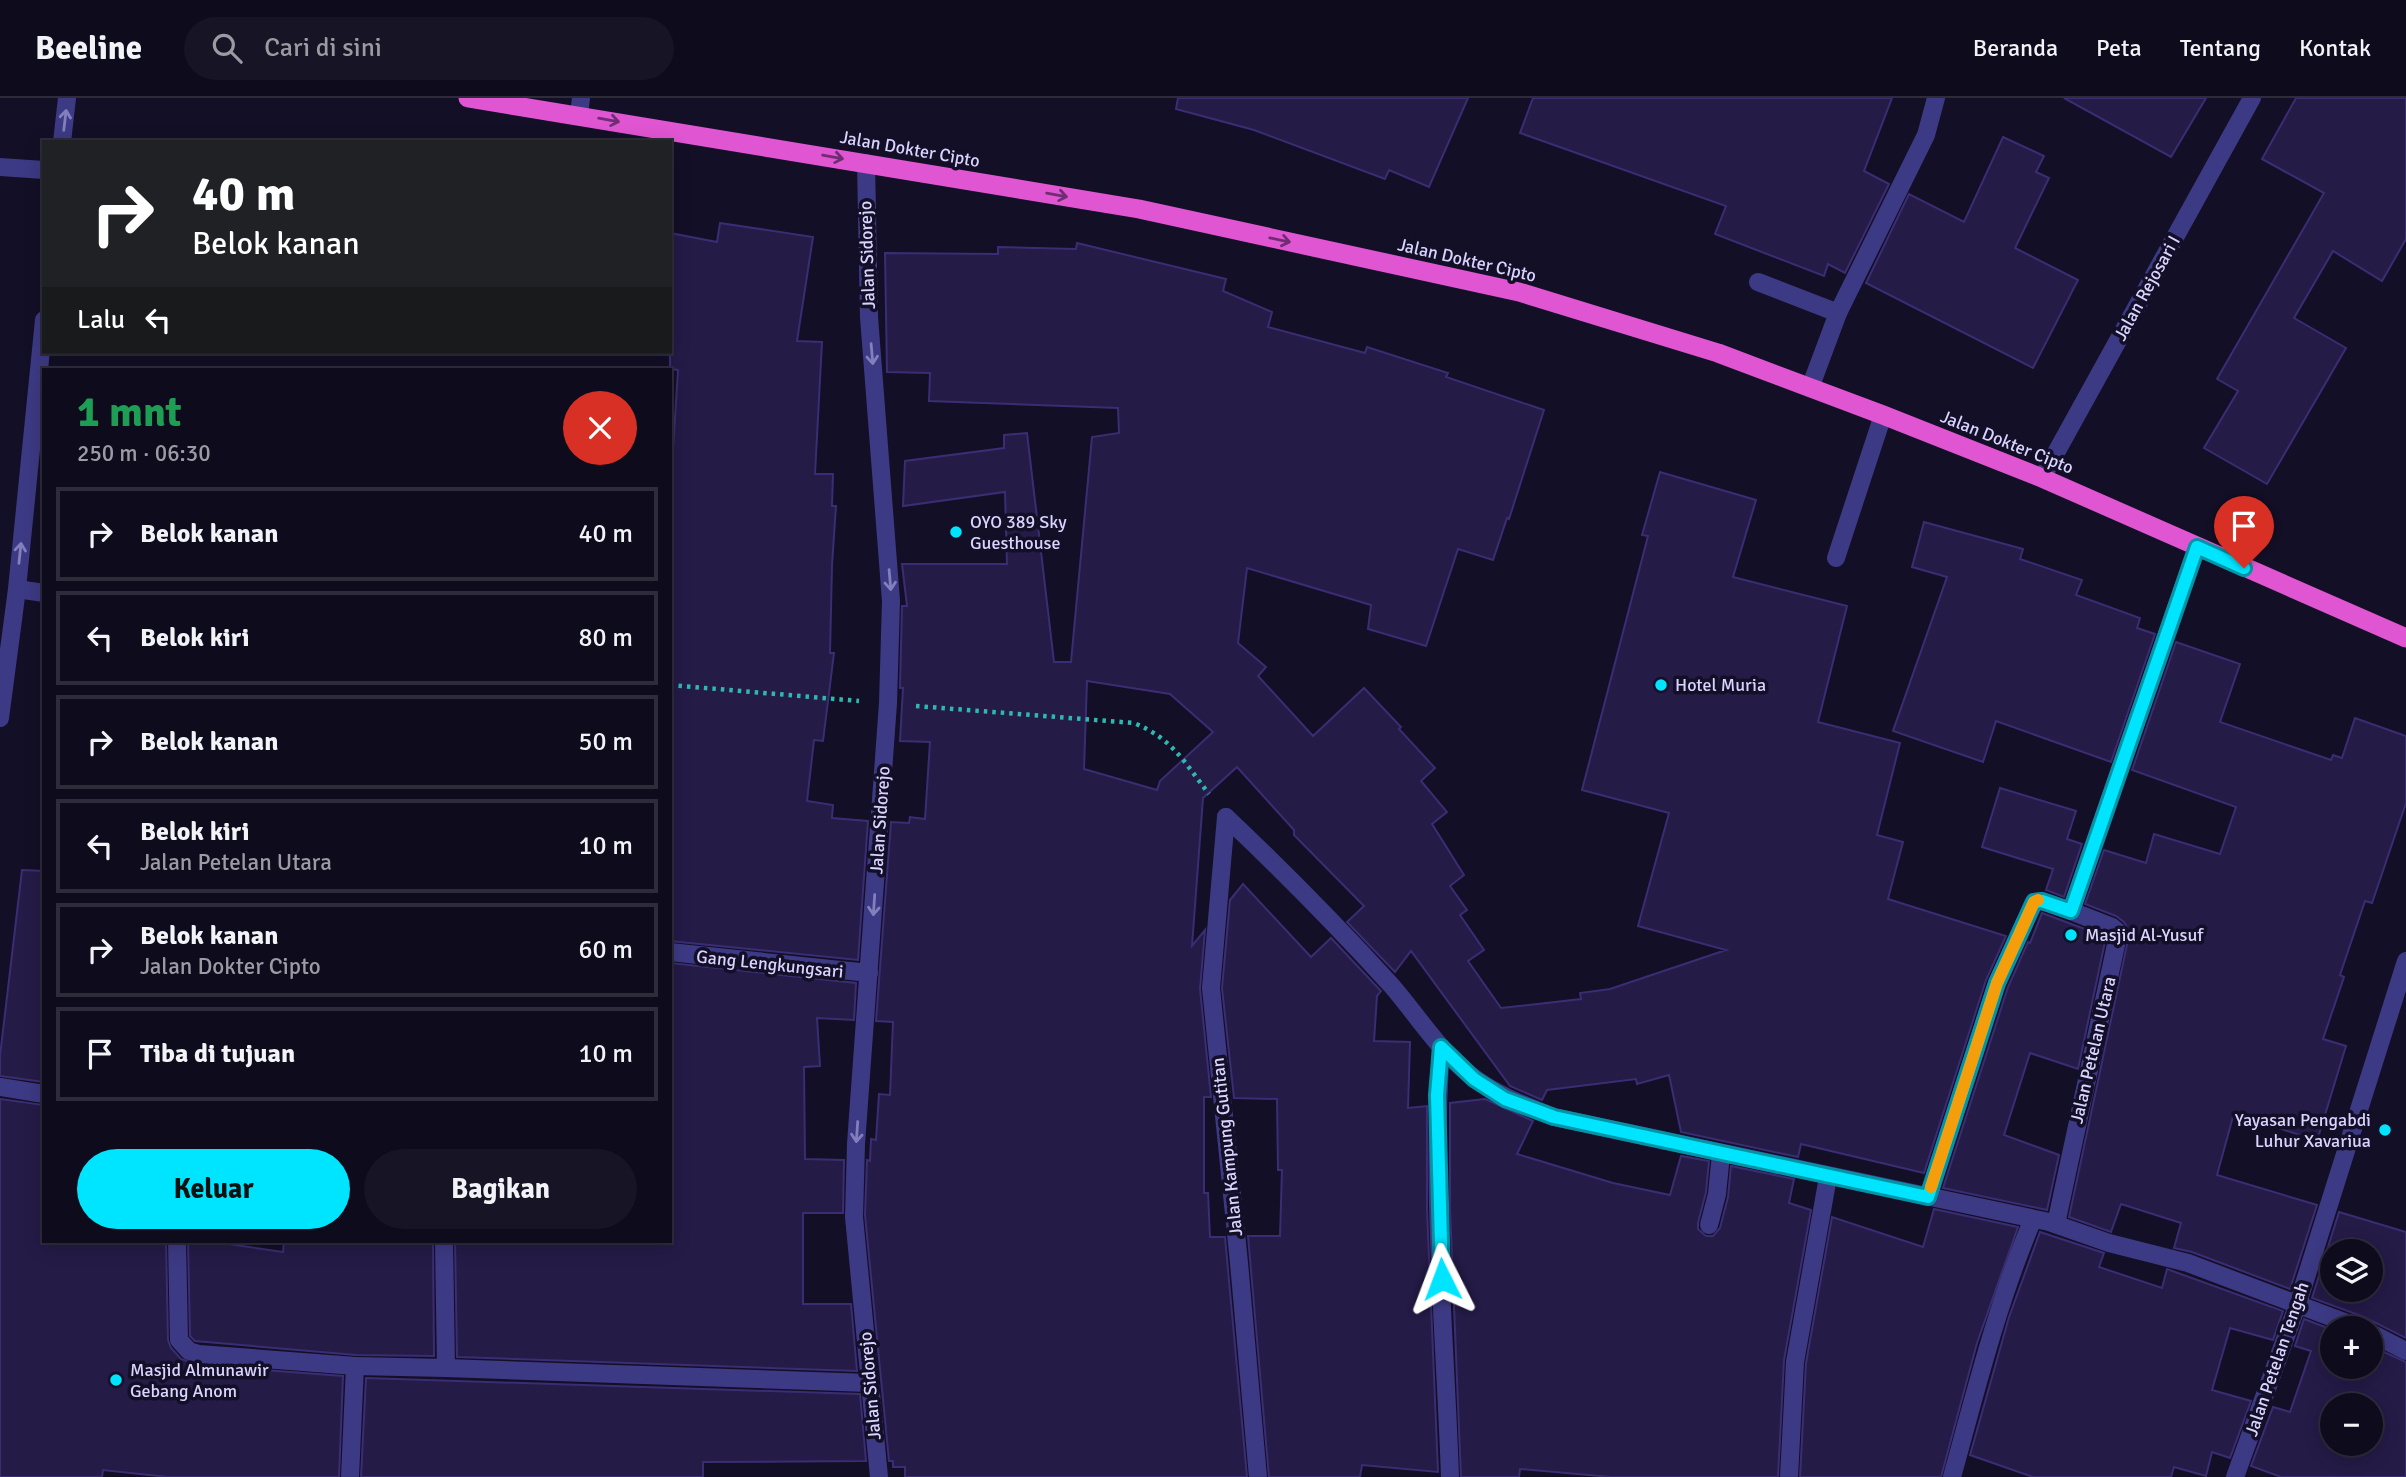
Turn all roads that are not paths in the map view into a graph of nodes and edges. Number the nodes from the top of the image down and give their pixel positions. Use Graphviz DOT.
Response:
graph roads {
  1 [pos="67,98"];
  2 [pos="468,98"];
  3 [pos="1936,98"];
  4 [pos="2252,98"];
  5 [pos="580,106"];
  6 [pos="62,140"];
  7 [pos="866,163"];
  8 [pos="0,167"];
  9 [pos="42,170"];
  10 [pos="1758,282"];
  11 [pos="1838,313"];
  12 [pos="42,340"];
  13 [pos="1810,388"];
  14 [pos="1883,415"];
  15 [pos="2042,478"];
  16 [pos="2197,547"];
  17 [pos="1836,558"];
  18 [pos="17,589"];
  19 [pos="42,593"];
  20 [pos="2406,638"];
  21 [pos="4,643"];
  22 [pos="0,718"];
  23 [pos="2071,911"];
  24 [pos="672,953"];
  25 [pos="2406,961"];
  26 [pos="869,973"];
  27 [pos="1441,1047"];
  28 [pos="0,1087"];
  29 [pos="42,1094"];
  30 [pos="1721,1154"];
  31 [pos="1828,1177"];
  32 [pos="1928,1197"];
  33 [pos="2033,1219"];
  34 [pos="2056,1224"];
  35 [pos="1709,1225"];
  36 [pos="177,1243"];
  37 [pos="444,1243"];
  38 [pos="2297,1306"];
  39 [pos="2326,1316"];
  40 [pos="2383,1339"];
  41 [pos="2406,1351"];
  42 [pos="355,1366"];
  43 [pos="446,1368"];
  44 [pos="869,1383"];
  45 [pos="350,1477"];
  46 [pos="879,1477"];
  47 [pos="1258,1477"];
  48 [pos="1450,1477"];
  49 [pos="1789,1477"];
  50 [pos="1952,1477"];
  51 [pos="2235,1477"];
  6 -- 1 [label="street, one-way"];
  2 -- 5 [label="highway, Jalan Dokter Cipto"];
  3 -- 11 [label="street"];
  4 -- 15 [label="street, Jalan Rejosari I"];
  5 -- 7 [label="highway, Jalan Dokter Cipto, one-way"];
  7 -- 13 [label="highway, Jalan Dokter Cipto, one-way"];
  7 -- 26 [label="street, Jalan Sidorejo, one-way"];
  8 -- 9 [label="street"];
  10 -- 11 [label="street"];
  11 -- 13 [label="street"];
  18 -- 12 [label="street, one-way"];
  13 -- 14 [label="highway, Jalan Dokter Cipto"];
  14 -- 15 [label="highway, Jalan Dokter Cipto"];
  14 -- 17 [label="street"];
  15 -- 16 [label="highway, Jalan Dokter Cipto"];
  16 -- 20 [label="highway, Jalan Dokter Cipto"];
  16 -- 23 [label="street"];
  18 -- 19 [label="street"];
  18 -- 21 [label="street"];
  21 -- 22 [label="street"];
  23 -- 32 [label="street, Jalan Petelan Utara"];
  23 -- 34 [label="street, Jalan Petelan Utara"];
  24 -- 26 [label="street, Gang Lengkungsari"];
  25 -- 38 [label="street, Jalan Petelan Tengah"];
  26 -- 44 [label="street, Jalan Sidorejo, one-way"];
  27 -- 30 [label="street"];
  27 -- 47 [label="street, Jalan Kampung Gutitan"];
  27 -- 48 [label="street"];
  28 -- 29 [label="street"];
  30 -- 31 [label="street"];
  30 -- 35 [label="street"];
  31 -- 32 [label="street"];
  31 -- 49 [label="street"];
  32 -- 33 [label="street"];
  33 -- 34 [label="street"];
  33 -- 50 [label="street"];
  34 -- 38 [label="street"];
  36 -- 42 [label="street"];
  37 -- 43 [label="street"];
  38 -- 39 [label="street"];
  38 -- 51 [label="street, Jalan Petelan Tengah"];
  40 -- 41 [label="street"];
  42 -- 43 [label="street"];
  42 -- 45 [label="street"];
  43 -- 44 [label="street"];
  44 -- 46 [label="street, Jalan Sidorejo"];
}
